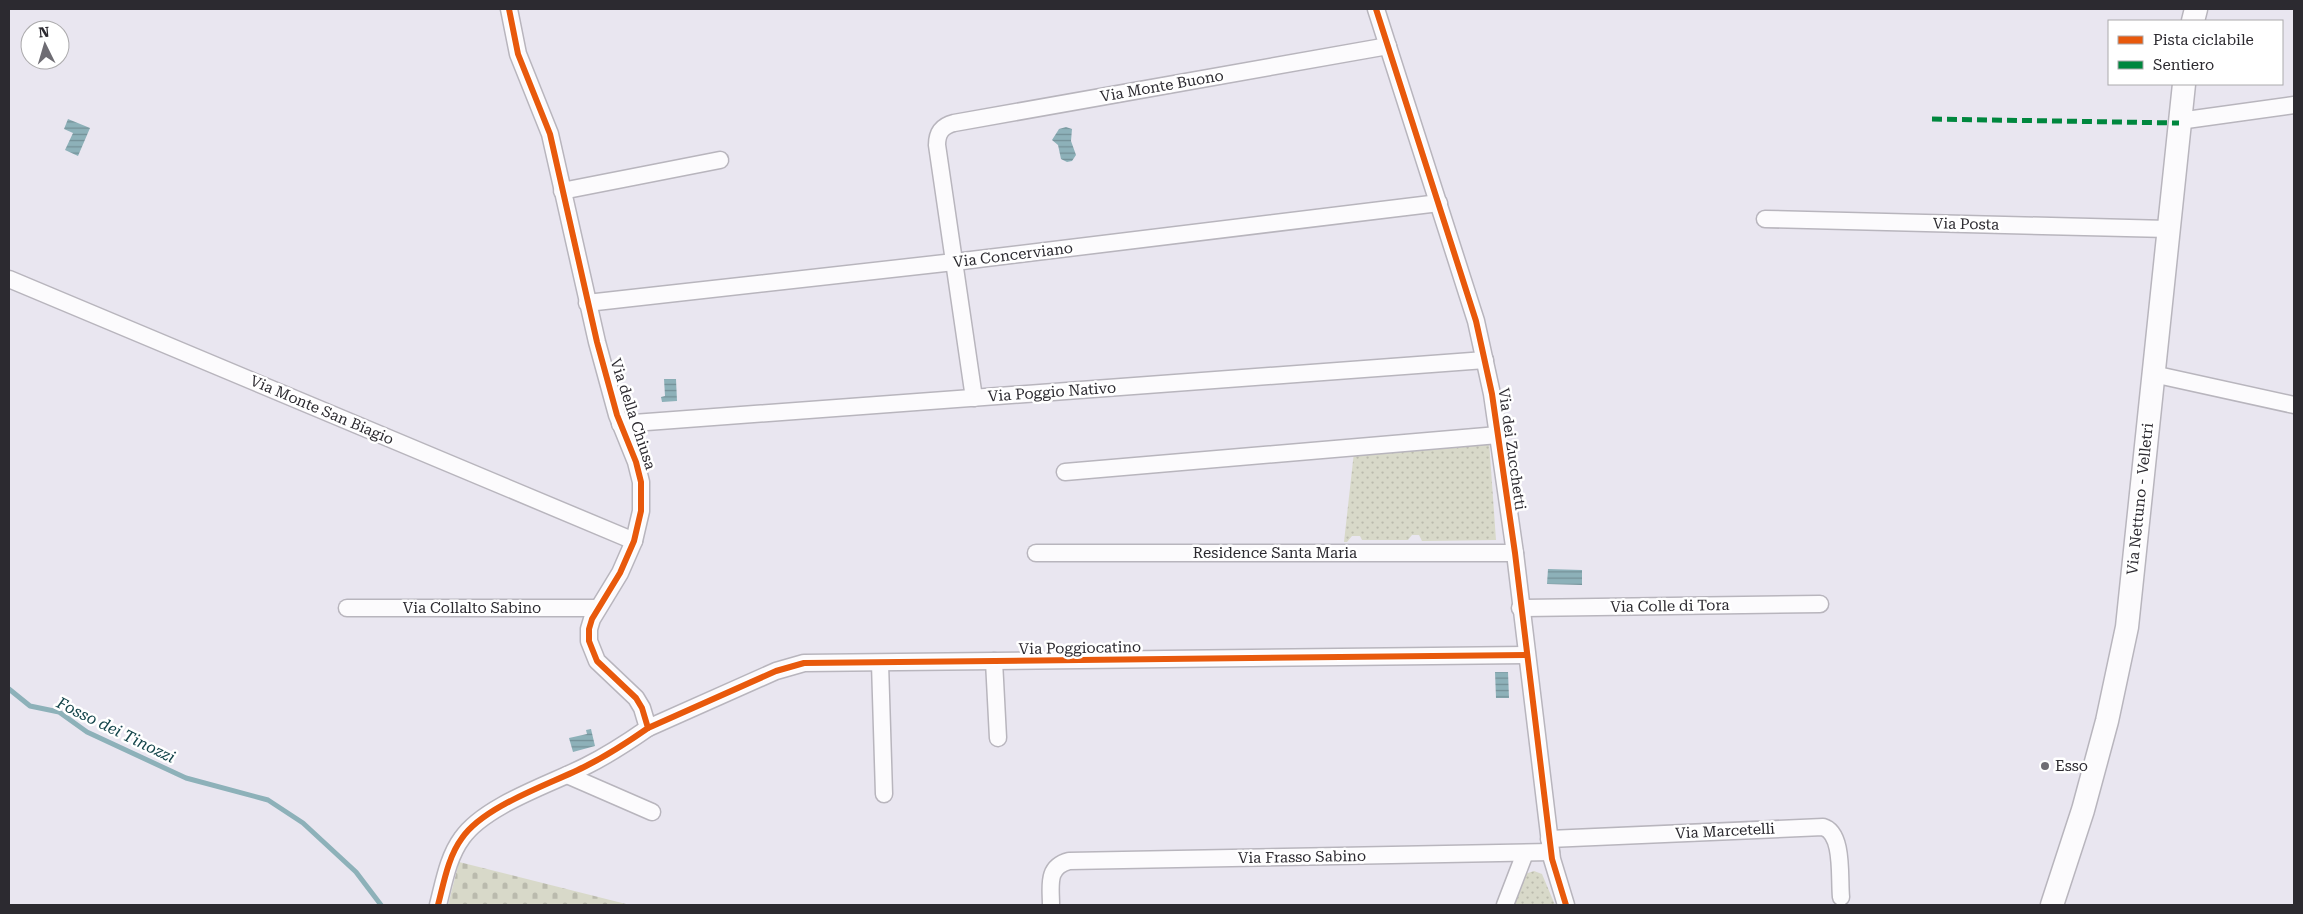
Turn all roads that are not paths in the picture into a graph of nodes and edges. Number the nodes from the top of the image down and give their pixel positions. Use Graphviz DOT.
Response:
graph roads {
  1 [pos="509,9"];
  2 [pos="1376,9"];
  3 [pos="1388,46"];
  4 [pos="2184,85"];
  5 [pos="2294,105"];
  6 [pos="2179,121"];
  7 [pos="720,160"];
  8 [pos="562,191"];
  9 [pos="1439,203"];
  10 [pos="1765,219"];
  11 [pos="2168,229"];
  12 [pos="954,262"];
  13 [pos="9,279"];
  14 [pos="587,303"];
  15 [pos="1485,360"];
  16 [pos="2153,374"];
  17 [pos="974,398"];
  18 [pos="2294,405"];
  19 [pos="620,424"];
  20 [pos="1498,435"];
  21 [pos="1065,472"];
  22 [pos="634,541"];
  23 [pos="1036,553"];
  24 [pos="1514,553"];
  25 [pos="1820,604"];
  26 [pos="347,608"];
  27 [pos="598,608"];
  28 [pos="1520,608"];
  29 [pos="1526,655"];
  30 [pos="994,661"];
  31 [pos="880,662"];
  32 [pos="648,728"];
  33 [pos="998,738"];
  34 [pos="567,775"];
  35 [pos="884,794"];
  36 [pos="652,812"];
  37 [pos="1550,846"];
  38 [pos="1526,853"];
  39 [pos="1840,897"];
  40 [pos="438,905"];
  41 [pos="1051,905"];
  42 [pos="1505,905"];
  43 [pos="1566,905"];
  44 [pos="2052,905"];
  1 -- 8 [label="street, Via della Chiusa"];
  2 -- 3 [label="street, Via dei Zucchetti"];
  3 -- 9 [label="street, Via dei Zucchetti"];
  3 -- 12 [label="street, Via Monte Buono"];
  4 -- 6 [label="main road, Via Nettuno - Velletri"];
  5 -- 6 [label="street"];
  6 -- 11 [label="main road, Via Nettuno - Velletri"];
  7 -- 8 [label="street"];
  8 -- 14 [label="street, Via della Chiusa"];
  9 -- 12 [label="street, Via Concerviano"];
  9 -- 15 [label="street, Via dei Zucchetti"];
  10 -- 11 [label="street, Via Posta"];
  11 -- 16 [label="main road, Via Nettuno - Velletri"];
  12 -- 14 [label="street, Via Concerviano"];
  12 -- 17 [label="street"];
  13 -- 22 [label="street, Via Monte San Biagio"];
  14 -- 19 [label="street, Via della Chiusa"];
  15 -- 17 [label="street, Via Poggio Nativo"];
  15 -- 20 [label="street, Via dei Zucchetti"];
  16 -- 18 [label="street"];
  16 -- 44 [label="main road, Via Nettuno - Velletri"];
  17 -- 19 [label="street, Via Poggio Nativo"];
  19 -- 22 [label="street, Via della Chiusa"];
  20 -- 21 [label="street"];
  20 -- 24 [label="street, Via dei Zucchetti"];
  22 -- 27 [label="street, Via della Chiusa"];
  23 -- 24 [label="street, Residence Santa Maria"];
  24 -- 28 [label="street, Via dei Zucchetti"];
  25 -- 28 [label="street, Via Colle di Tora"];
  26 -- 27 [label="street, Via Collalto Sabino"];
  27 -- 32 [label="street, Via della Chiusa"];
  28 -- 29 [label="street, Via dei Zucchetti"];
  29 -- 30 [label="street, Via Poggiocatino"];
  29 -- 37 [label="street, Via dei Zucchetti"];
  30 -- 31 [label="street, Via Poggiocatino"];
  30 -- 33 [label="street"];
  31 -- 32 [label="street, Via Poggiocatino"];
  31 -- 35 [label="street"];
  32 -- 34 [label="street"];
  34 -- 36 [label="street"];
  34 -- 40 [label="street"];
  37 -- 38 [label="street, Via Frasso Sabino"];
  37 -- 39 [label="street, Via Marcetelli"];
  37 -- 43 [label="street, Via dei Zucchetti"];
  38 -- 41 [label="street, Via Frasso Sabino"];
  38 -- 42 [label="street"];
}
